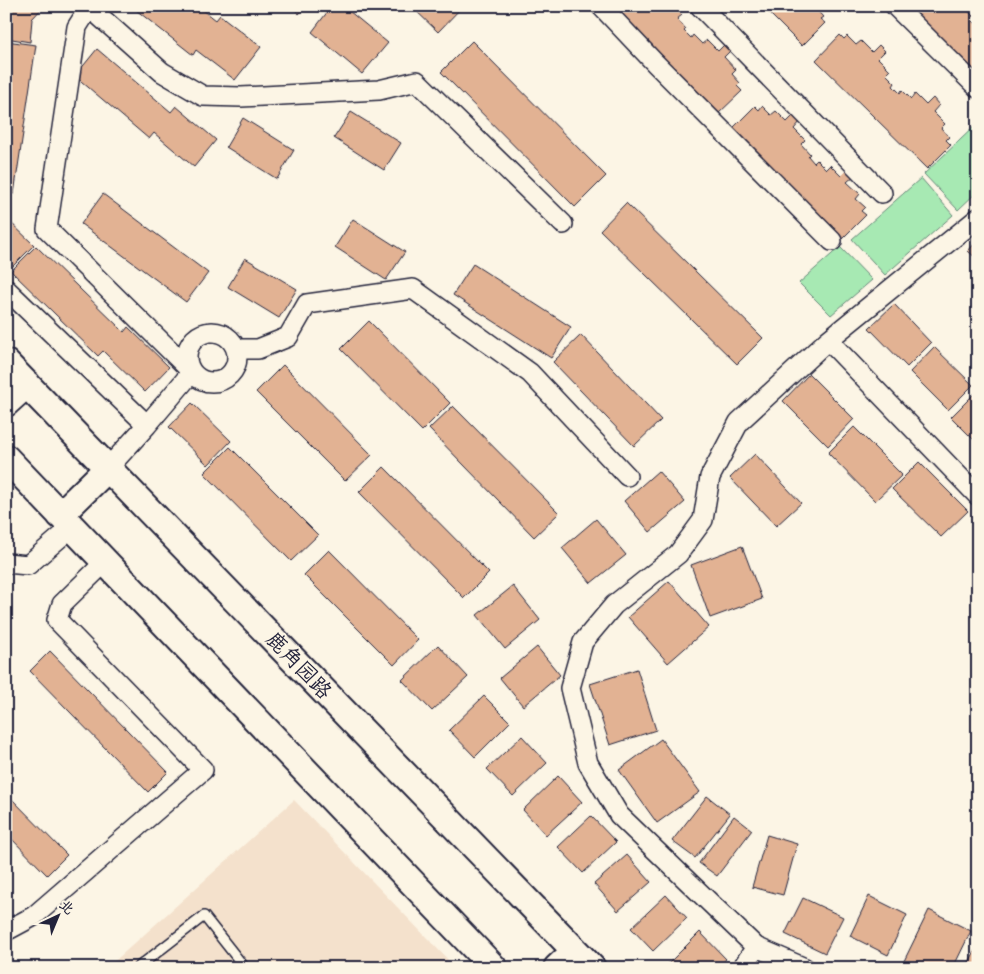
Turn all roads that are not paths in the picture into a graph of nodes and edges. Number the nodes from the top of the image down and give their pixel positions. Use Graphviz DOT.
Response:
graph roads {
  1 [pos="601,6"];
  2 [pos="700,6"];
  3 [pos="894,6"];
  4 [pos="88,7"];
  5 [pos="978,88"];
  6 [pos="882,193"];
  7 [pos="978,218"];
  8 [pos="562,224"];
  9 [pos="832,241"];
  10 [pos="6,289"];
  11 [pos="828,340"];
  12 [pos="236,350"];
  13 [pos="6,362"];
  14 [pos="192,372"];
  15 [pos="27,384"];
  16 [pos="6,403"];
  17 [pos="146,424"];
  18 [pos="6,458"];
  19 [pos="108,468"];
  20 [pos="627,476"];
  21 [pos="978,496"];
  22 [pos="66,521"];
  23 [pos="105,562"];
  24 [pos="6,563"];
  25 [pos="6,931"];
  26 [pos="756,947"];
  27 [pos="575,962"];
  28 [pos="137,968"];
  29 [pos="245,968"];
  30 [pos="494,968"];
  31 [pos="742,968"];
  32 [pos="805,968"];
  1 -- 9 [label="street"];
  2 -- 6 [label="street"];
  3 -- 5 [label="street"];
  4 -- 8 [label="street"];
  4 -- 14 [label="street"];
  7 -- 11 [label="street"];
  10 -- 17 [label="street"];
  11 -- 21 [label="street"];
  11 -- 26 [label="street"];
  12 -- 14 [label="street"];
  12 -- 14 [label="street"];
  12 -- 20 [label="street"];
  13 -- 15 [label="street, 鹿角园路"];
  14 -- 17 [label="street"];
  15 -- 16 [label="street"];
  15 -- 19 [label="street, 鹿角园路"];
  17 -- 19 [label="street"];
  18 -- 22 [label="street"];
  19 -- 22 [label="street"];
  19 -- 27 [label="street, 鹿角园路"];
  22 -- 23 [label="street"];
  22 -- 24 [label="street"];
  23 -- 25 [label="street"];
  23 -- 30 [label="street"];
  26 -- 31 [label="street"];
  26 -- 32 [label="street"];
  28 -- 29 [label="lane"];
}
